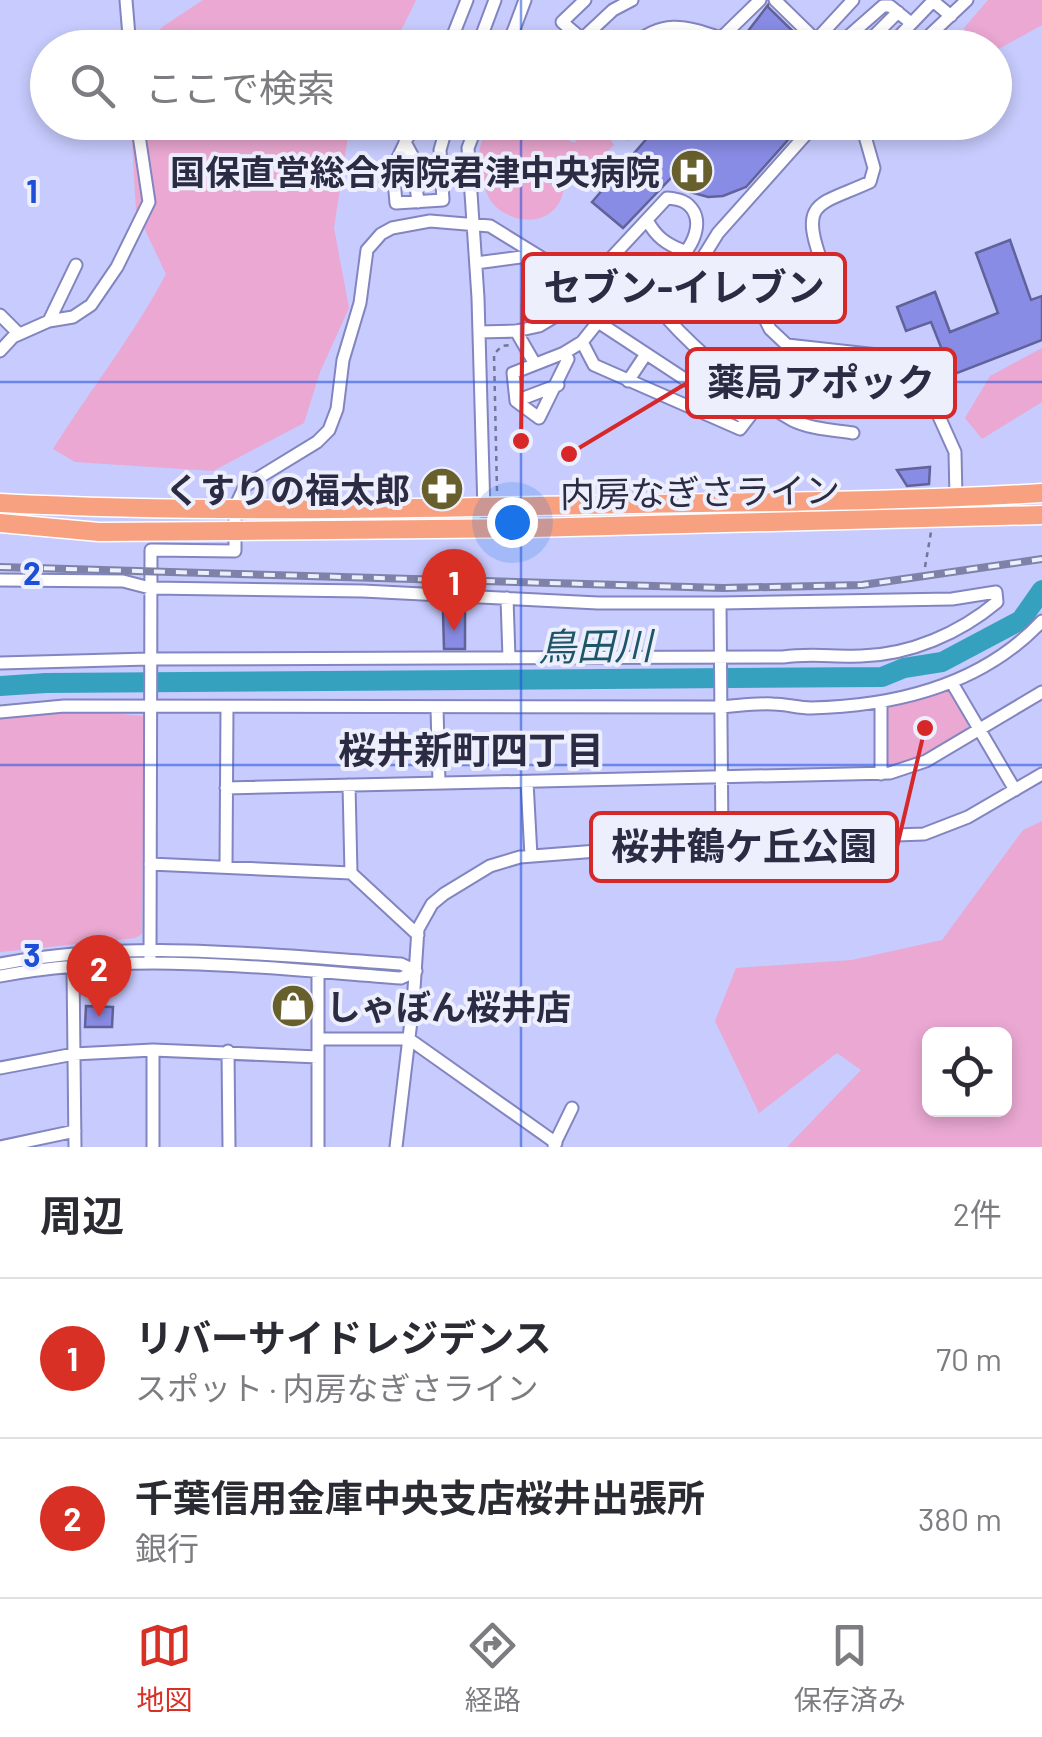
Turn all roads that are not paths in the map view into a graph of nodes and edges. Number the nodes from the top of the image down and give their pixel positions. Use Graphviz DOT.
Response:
graph roads {
  1 [pos="126,0"];
  2 [pos="467,0"];
  3 [pos="495,0"];
  4 [pos="525,0"];
  5 [pos="585,0"];
  6 [pos="632,0"];
  7 [pos="760,0"];
  8 [pos="774,0"];
  9 [pos="853,0"];
  10 [pos="933,0"];
  11 [pos="966,0"];
  12 [pos="898,12"];
  13 [pos="952,16"];
  14 [pos="912,23"];
  15 [pos="128,30"];
  16 [pos="455,30"];
  17 [pos="484,30"];
  18 [pos="513,30"];
  19 [pos="571,30"];
  20 [pos="592,30"];
  21 [pos="657,30"];
  22 [pos="696,30"];
  23 [pos="729,30"];
  24 [pos="805,30"];
  25 [pos="830,30"];
  26 [pos="854,30"];
  27 [pos="880,30"];
  28 [pos="905,30"];
  29 [pos="936,30"];
  30 [pos="140,140"];
  31 [pos="443,140"];
  32 [pos="471,140"];
  33 [pos="800,140"];
  34 [pos="866,140"];
  35 [pos="406,142"];
  36 [pos="470,173"];
  37 [pos="443,176"];
  38 [pos="418,202"];
  39 [pos="646,220"];
  40 [pos="474,224"];
  41 [pos="684,251"];
  42 [pos="536,255"];
  43 [pos="476,264"];
  44 [pos="76,265"];
  45 [pos="600,269"];
  46 [pos="563,271"];
  47 [pos="0,315"];
  48 [pos="666,317"];
  49 [pos="49,320"];
  50 [pos="516,331"];
  51 [pos="479,332"];
  52 [pos="18,334"];
  53 [pos="582,342"];
  54 [pos="0,352"];
  55 [pos="564,353"];
  56 [pos="646,354"];
  57 [pos="536,364"];
  58 [pos="628,381"];
  59 [pos="558,385"];
  60 [pos="763,399"];
  61 [pos="516,401"];
  62 [pos="747,420"];
  63 [pos="853,433"];
  64 [pos="1042,493"];
  65 [pos="956,498"];
  66 [pos="0,503"];
  67 [pos="235,507"];
  68 [pos="484,507"];
  69 [pos="1042,514"];
  70 [pos="0,523"];
  71 [pos="484,529"];
  72 [pos="236,531"];
  73 [pos="0,580"];
  74 [pos="150,588"];
  75 [pos="507,598"];
  76 [pos="720,603"];
  77 [pos="1042,621"];
  78 [pos="509,658"];
  79 [pos="149,659"];
  80 [pos="718,660"];
  81 [pos="0,663"];
  82 [pos="952,683"];
  83 [pos="1042,692"];
  84 [pos="882,702"];
  85 [pos="150,704"];
  86 [pos="719,704"];
  87 [pos="227,708"];
  88 [pos="436,708"];
  89 [pos="0,712"];
  90 [pos="980,728"];
  91 [pos="881,774"];
  92 [pos="1042,774"];
  93 [pos="720,779"];
  94 [pos="527,782"];
  95 [pos="439,784"];
  96 [pos="349,786"];
  97 [pos="226,788"];
  98 [pos="1015,790"];
  99 [pos="722,841"];
  100 [pos="532,856"];
  101 [pos="150,864"];
  102 [pos="226,867"];
  103 [pos="351,872"];
  104 [pos="418,935"];
  105 [pos="150,956"];
  106 [pos="0,964"];
  107 [pos="73,966"];
  108 [pos="318,972"];
  109 [pos="416,972"];
  110 [pos="0,976"];
  111 [pos="318,1039"];
  112 [pos="409,1039"];
  113 [pos="153,1050"];
  114 [pos="228,1051"];
  115 [pos="74,1054"];
  116 [pos="318,1057"];
  117 [pos="0,1068"];
  118 [pos="572,1108"];
  119 [pos="75,1131"];
  120 [pos="555,1145"];
  121 [pos="0,1146"];
  122 [pos="75,1147"];
  123 [pos="153,1147"];
  124 [pos="230,1147"];
  125 [pos="318,1147"];
  126 [pos="396,1147"];
  1 -- 15 [label="street"];
  2 -- 16 [label="street"];
  3 -- 17 [label="street"];
  4 -- 18 [label="street"];
  5 -- 19 [label="street"];
  6 -- 20 [label="street"];
  7 -- 23 [label="street"];
  8 -- 24 [label="street"];
  9 -- 25 [label="street"];
  10 -- 13 [label="street"];
  10 -- 14 [label="street"];
  11 -- 13 [label="street"];
  12 -- 14 [label="street"];
  12 -- 26 [label="street"];
  12 -- 27 [label="street"];
  13 -- 29 [label="street"];
  14 -- 28 [label="street"];
  21 -- 22 [label="street"];
  30 -- 49 [label="street"];
  31 -- 37 [label="street"];
  32 -- 36 [label="street"];
  33 -- 48 [label="street"];
  34 -- 65 [label="street"];
  35 -- 38 [label="street"];
  35 -- 38 [label="street"];
  36 -- 37 [label="street"];
  36 -- 40 [label="street"];
  37 -- 38 [label="street"];
  39 -- 41 [label="street"];
  39 -- 41 [label="street"];
  39 -- 45 [label="street"];
  40 -- 42 [label="street"];
  40 -- 43 [label="street"];
  40 -- 67 [label="street"];
  41 -- 45 [label="street"];
  42 -- 43 [label="street"];
  42 -- 46 [label="street"];
  43 -- 51 [label="street"];
  44 -- 49 [label="street"];
  45 -- 48 [label="street"];
  45 -- 50 [label="street"];
  47 -- 52 [label="street"];
  48 -- 60 [label="street"];
  49 -- 52 [label="street"];
  50 -- 51 [label="street"];
  50 -- 57 [label="street"];
  51 -- 68 [label="street"];
  52 -- 54 [label="street"];
  53 -- 55 [label="street"];
  53 -- 56 [label="street"];
  53 -- 58 [label="street"];
  55 -- 57 [label="street"];
  55 -- 59 [label="street"];
  56 -- 58 [label="street"];
  56 -- 62 [label="street"];
  57 -- 61 [label="street"];
  58 -- 62 [label="street"];
  59 -- 61 [label="street"];
  59 -- 61 [label="street"];
  60 -- 62 [label="street"];
  60 -- 63 [label="street"];
  64 -- 65 [label="highway, 内房なぎさライン"];
  65 -- 68 [label="highway, 内房なぎさライン"];
  66 -- 67 [label="highway, 内房なぎさライン"];
  67 -- 68 [label="highway, 内房なぎさライン"];
  67 -- 72 [label="street"];
  68 -- 71 [label="street"];
  69 -- 71 [label="highway, 内房なぎさライン"];
  70 -- 72 [label="highway, 内房なぎさライン"];
  71 -- 72 [label="highway, 内房なぎさライン"];
  72 -- 74 [label="street"];
  73 -- 74 [label="street"];
  74 -- 75 [label="street"];
  74 -- 79 [label="street"];
  75 -- 76 [label="street"];
  75 -- 78 [label="street"];
  76 -- 80 [label="street"];
  76 -- 80 [label="street"];
  77 -- 82 [label="street"];
  78 -- 79 [label="street"];
  78 -- 80 [label="street"];
  79 -- 81 [label="street"];
  79 -- 85 [label="street"];
  80 -- 86 [label="street"];
  82 -- 84 [label="street"];
  82 -- 90 [label="street"];
  83 -- 90 [label="street"];
  84 -- 86 [label="street"];
  84 -- 91 [label="street"];
  85 -- 87 [label="street"];
  85 -- 89 [label="street"];
  85 -- 101 [label="street"];
  86 -- 88 [label="street"];
  86 -- 93 [label="street"];
  87 -- 88 [label="street"];
  87 -- 97 [label="street"];
  88 -- 95 [label="street"];
  90 -- 91 [label="street"];
  90 -- 98 [label="street"];
  91 -- 93 [label="street"];
  92 -- 98 [label="street"];
  93 -- 94 [label="street"];
  93 -- 99 [label="street"];
  94 -- 95 [label="street"];
  94 -- 100 [label="street"];
  95 -- 96 [label="street"];
  96 -- 97 [label="street"];
  96 -- 103 [label="street"];
  97 -- 102 [label="street"];
  98 -- 99 [label="street"];
  99 -- 100 [label="street"];
  100 -- 104 [label="street"];
  101 -- 102 [label="street"];
  101 -- 105 [label="street"];
  102 -- 103 [label="street"];
  103 -- 104 [label="street"];
  104 -- 109 [label="street"];
  105 -- 106 [label="street"];
  105 -- 107 [label="street"];
  105 -- 108 [label="street"];
  105 -- 109 [label="street"];
  107 -- 110 [label="street"];
  107 -- 115 [label="street"];
  108 -- 109 [label="street"];
  108 -- 111 [label="street"];
  109 -- 112 [label="street"];
  111 -- 112 [label="street"];
  111 -- 116 [label="street"];
  112 -- 120 [label="street"];
  112 -- 126 [label="street"];
  113 -- 114 [label="street"];
  113 -- 115 [label="street"];
  113 -- 123 [label="street"];
  114 -- 116 [label="street"];
  114 -- 124 [label="street"];
  115 -- 117 [label="street"];
  115 -- 119 [label="street"];
  116 -- 125 [label="street"];
  118 -- 120 [label="street"];
  119 -- 121 [label="street"];
  119 -- 122 [label="street"];
}
